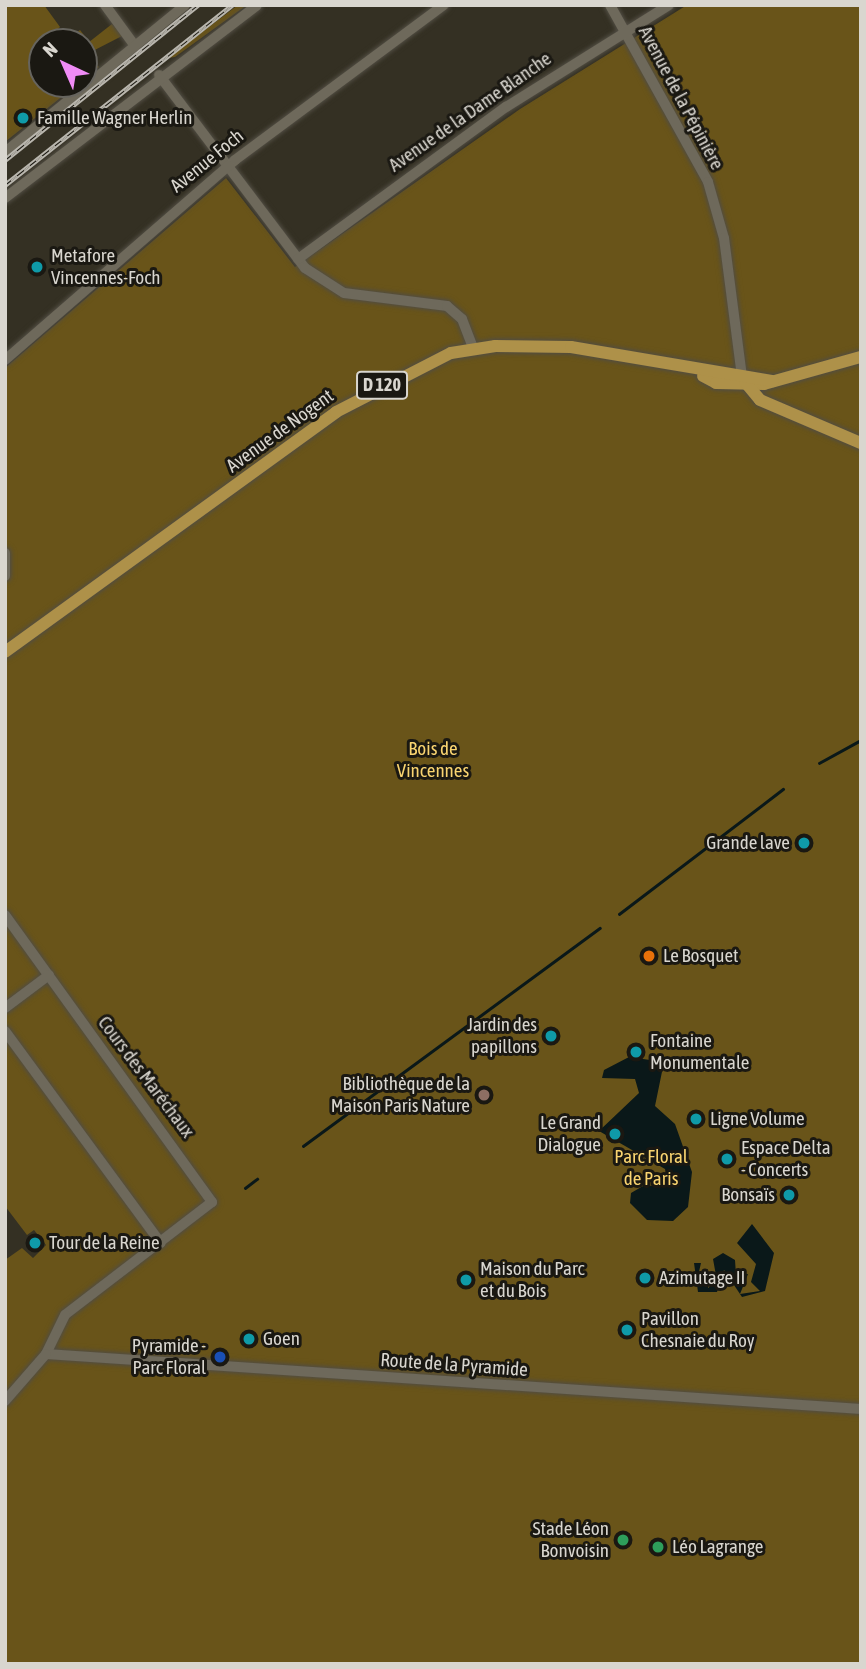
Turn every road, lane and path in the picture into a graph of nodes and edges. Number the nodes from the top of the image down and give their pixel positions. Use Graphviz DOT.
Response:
graph roads {
  1 [pos="105,5"];
  2 [pos="186,5"];
  3 [pos="257,5"];
  4 [pos="444,5"];
  5 [pos="610,5"];
  6 [pos="669,5"];
  7 [pos="625,31"];
  8 [pos="135,46"];
  9 [pos="159,75"];
  10 [pos="5,152"];
  11 [pos="228,166"];
  12 [pos="5,198"];
  13 [pos="298,258"];
  14 [pos="473,347"];
  15 [pos="861,357"];
  16 [pos="5,360"];
  17 [pos="697,373"];
  18 [pos="744,380"];
  19 [pos="716,383"];
  20 [pos="760,400"];
  21 [pos="861,443"];
  22 [pos="5,553"];
  23 [pos="5,576"];
  24 [pos="5,652"];
  25 [pos="5,915"];
  26 [pos="49,975"];
  27 [pos="5,1008"];
  28 [pos="5,1031"];
  29 [pos="161,1243"];
  30 [pos="46,1354"];
  31 [pos="5,1401"];
  32 [pos="861,1409"];
  1 -- 8 [label="street"];
  2 -- 8 [label="street"];
  3 -- 9 [label="street"];
  4 -- 11 [label="street, Avenue Foch"];
  5 -- 7 [label="street, Avenue de la Pépinière"];
  6 -- 7 [label="street, Avenue de la Dame Blanche"];
  7 -- 13 [label="street, Avenue de la Dame Blanche"];
  7 -- 18 [label="street, Avenue de la Pépinière"];
  8 -- 10 [label="street"];
  9 -- 11 [label="street"];
  9 -- 12 [label="street"];
  11 -- 13 [label="street"];
  11 -- 16 [label="street, Avenue Foch"];
  13 -- 14 [label="street"];
  14 -- 17 [label="main road, Avenue de Nogent / D 120"];
  14 -- 24 [label="main road, Avenue de Nogent / D 120"];
  15 -- 18 [label="main road, Avenue de Nogent / D 120"];
  17 -- 18 [label="main road, Avenue de Nogent / D 120"];
  17 -- 19 [label="main road, Avenue de Nogent / D 120"];
  18 -- 19 [label="main road, Avenue de Nogent / D 120"];
  18 -- 20 [label="main road"];
  19 -- 20 [label="main road"];
  20 -- 21 [label="main road"];
  22 -- 23 [label="street"];
  25 -- 26 [label="street, Cours des Maréchaux"];
  26 -- 27 [label="street"];
  26 -- 29 [label="street, Cours des Maréchaux"];
  28 -- 29 [label="street"];
  29 -- 30 [label="street"];
  30 -- 31 [label="street"];
  30 -- 32 [label="street, Route de la Pyramide"];
}
